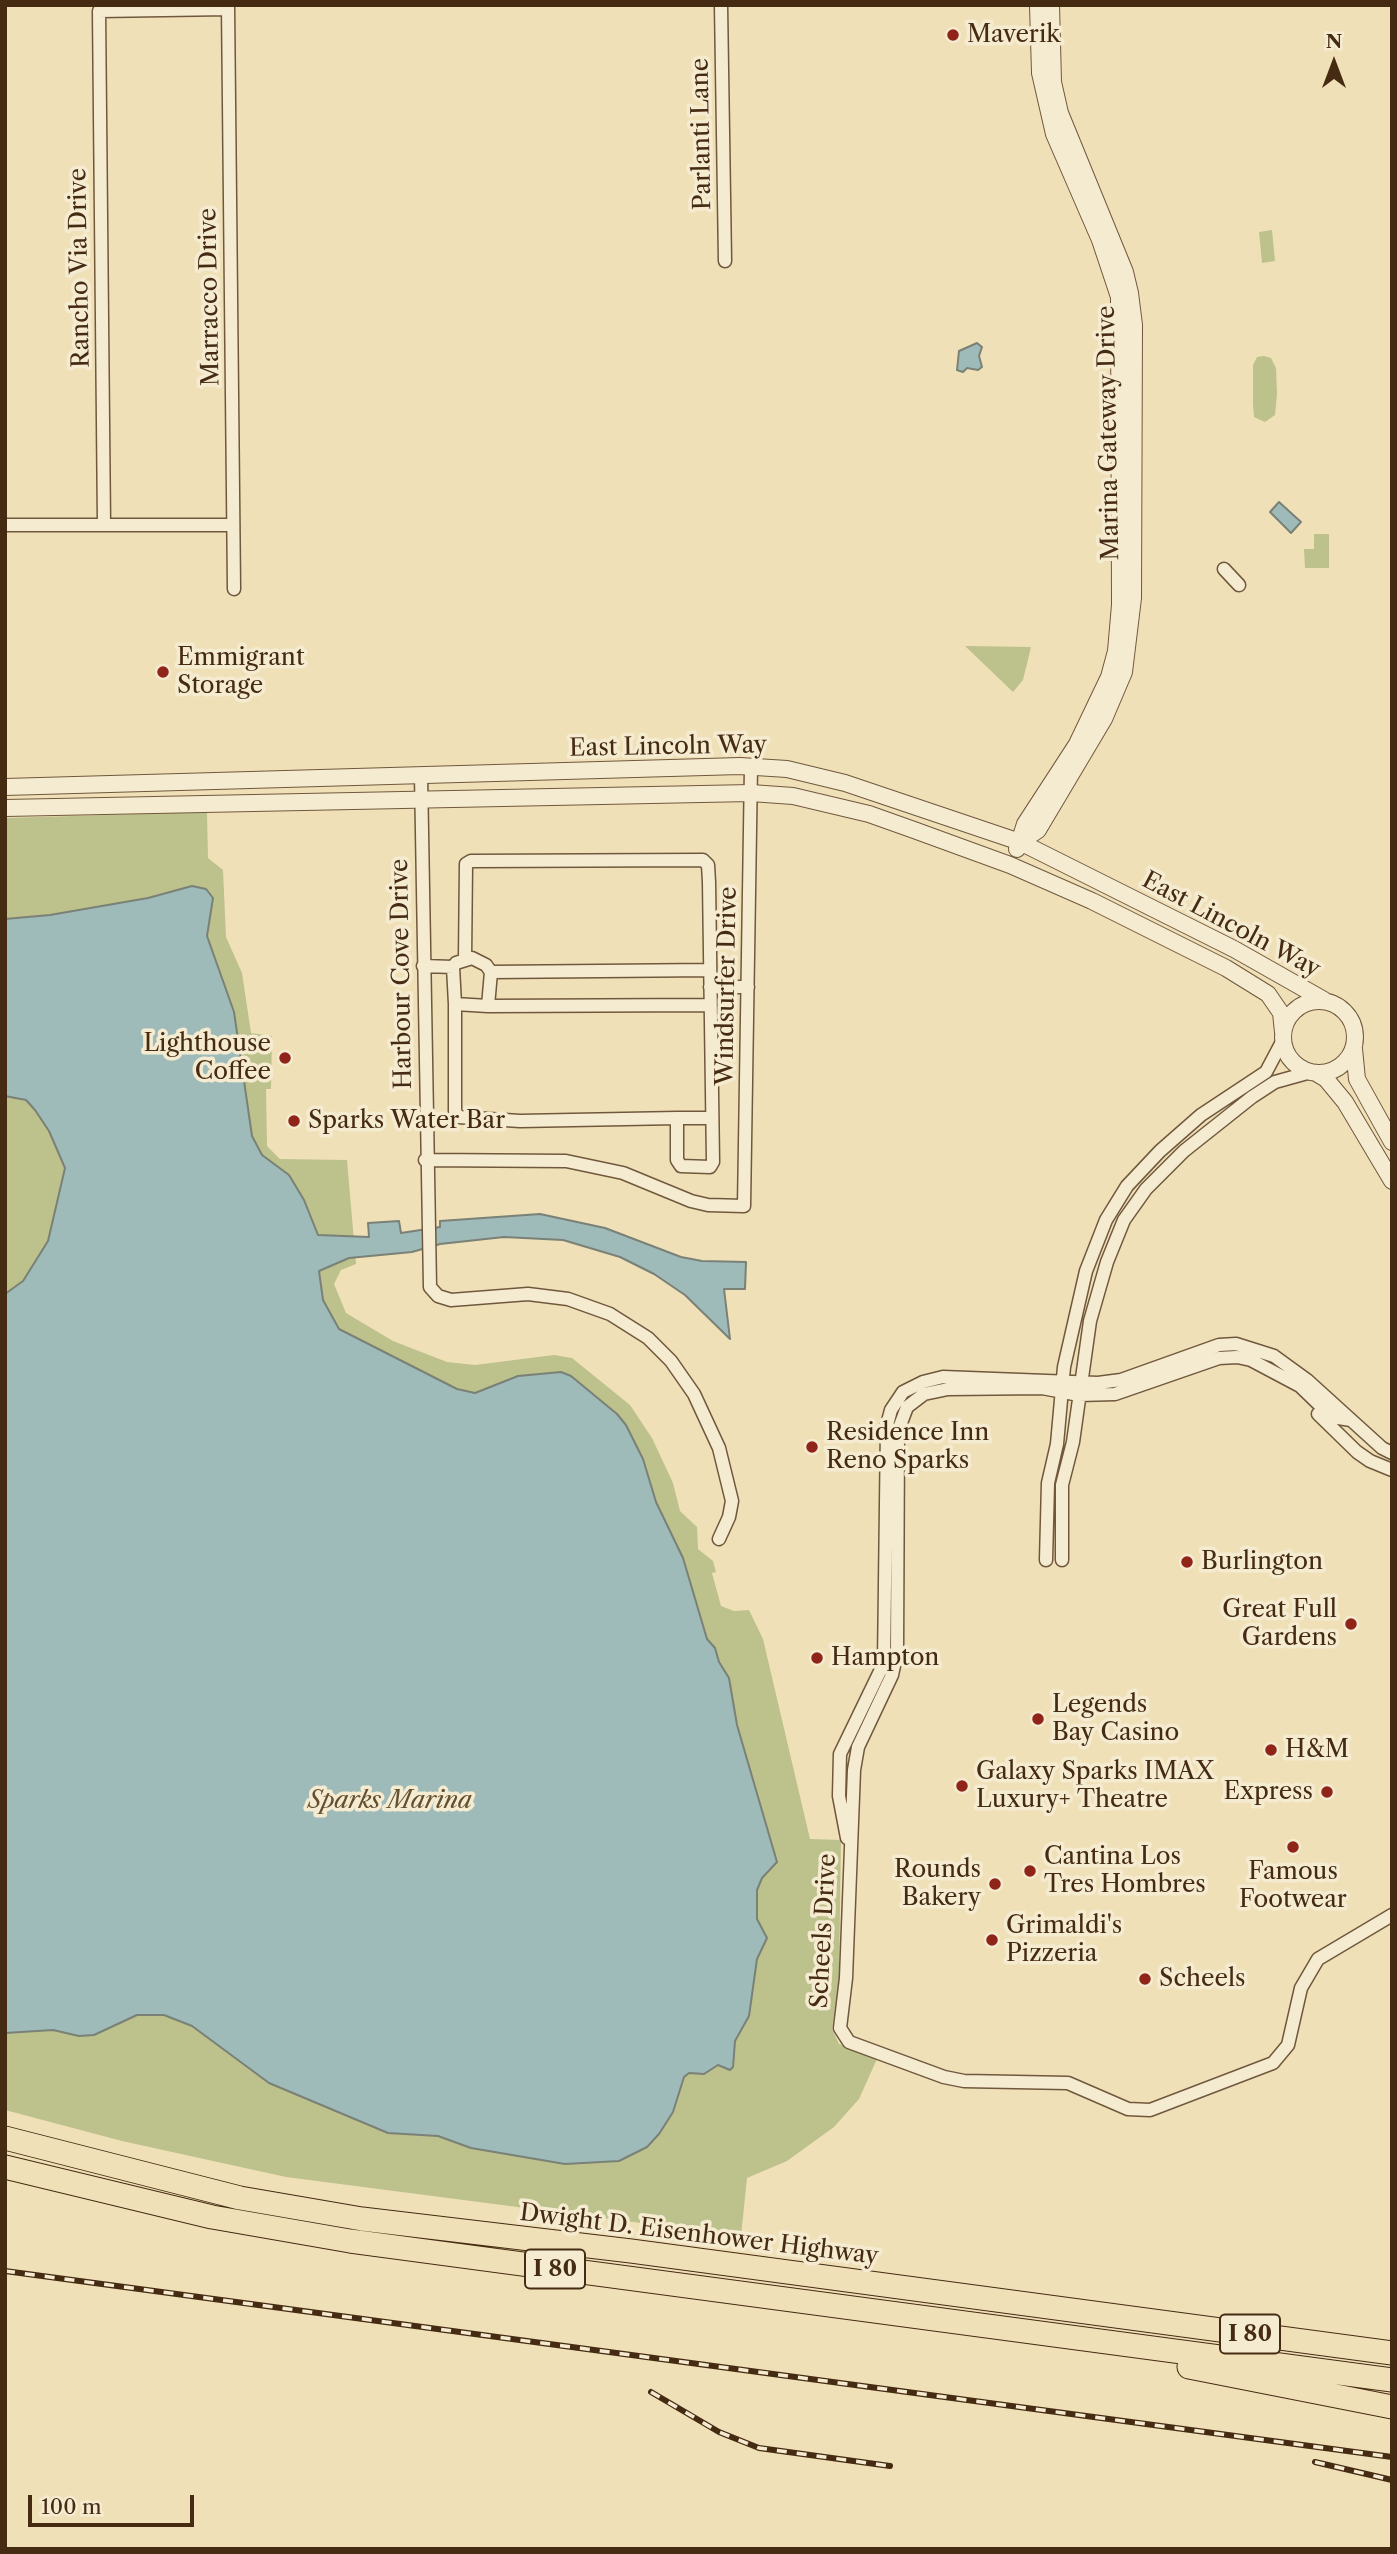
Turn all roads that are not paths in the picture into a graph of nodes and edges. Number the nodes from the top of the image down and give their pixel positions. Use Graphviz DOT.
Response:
graph roads {
  1 [pos="721,5"];
  2 [pos="1038,5"];
  3 [pos="1051,5"];
  4 [pos="228,7"];
  5 [pos="725,261"];
  6 [pos="5,525"];
  7 [pos="104,525"];
  8 [pos="233,525"];
  9 [pos="1224,569"];
  10 [pos="1240,585"];
  11 [pos="234,589"];
  12 [pos="751,766"];
  13 [pos="421,775"];
  14 [pos="5,787"];
  15 [pos="751,793"];
  16 [pos="421,799"];
  17 [pos="5,808"];
  18 [pos="1020,842"];
  19 [pos="1010,864"];
  20 [pos="465,959"];
  21 [pos="423,966"];
  22 [pos="453,967"];
  23 [pos="710,970"];
  24 [pos="491,972"];
  25 [pos="710,987"];
  26 [pos="748,987"];
  27 [pos="1324,1000"];
  28 [pos="456,1004"];
  29 [pos="710,1005"];
  30 [pos="488,1006"];
  31 [pos="1283,1036"];
  32 [pos="1354,1046"];
  33 [pos="1314,1073"];
  34 [pos="677,1118"];
  35 [pos="712,1118"];
  36 [pos="1392,1142"];
  37 [pos="425,1160"];
  38 [pos="1392,1181"];
  39 [pos="1253,1354"];
  40 [pos="1279,1377"];
  41 [pos="1080,1389"];
  42 [pos="1062,1391"];
  43 [pos="1351,1420"];
  44 [pos="1392,1453"];
  45 [pos="1392,1470"];
  46 [pos="719,1539"];
  47 [pos="891,1558"];
  48 [pos="1046,1560"];
  49 [pos="1062,1560"];
  50 [pos="848,1849"];
  51 [pos="1392,1914"];
  52 [pos="5,2138"];
  53 [pos="5,2167"];
  54 [pos="1109,2315"];
  55 [pos="1392,2337"];
  56 [pos="1109,2342"];
  57 [pos="1392,2353"];
  58 [pos="1392,2380"];
  59 [pos="1392,2407"];
  1 -- 5 [label="street, Parlanti Lane"];
  2 -- 18 [label="street, Marina Gateway Drive"];
  3 -- 18 [label="street, Marina Gateway Drive"];
  4 -- 7 [label="street, Rancho Via Drive"];
  4 -- 8 [label="street, Marracco Drive"];
  6 -- 7 [label="street"];
  7 -- 8 [label="street"];
  8 -- 11 [label="street, Marracco Drive"];
  9 -- 10 [label="street"];
  12 -- 13 [label="street, East Lincoln Way"];
  12 -- 15 [label="street, Windsurfer Drive"];
  12 -- 18 [label="street, East Lincoln Way"];
  13 -- 14 [label="street, East Lincoln Way"];
  13 -- 16 [label="street, Harbour Cove Drive"];
  15 -- 16 [label="street, East Lincoln Way"];
  15 -- 19 [label="street, East Lincoln Way"];
  15 -- 26 [label="street, Windsurfer Drive"];
  16 -- 17 [label="street, East Lincoln Way"];
  16 -- 21 [label="street, Harbour Cove Drive"];
  18 -- 19 [label="street, Marina Gateway Drive"];
  18 -- 27 [label="street, East Lincoln Way"];
  19 -- 31 [label="street, East Lincoln Way"];
  20 -- 22 [label="street"];
  20 -- 23 [label="street"];
  20 -- 24 [label="street"];
  21 -- 22 [label="street"];
  21 -- 37 [label="street, Harbour Cove Drive"];
  22 -- 28 [label="street"];
  23 -- 24 [label="street"];
  23 -- 25 [label="street"];
  24 -- 30 [label="street"];
  25 -- 26 [label="street"];
  25 -- 29 [label="street"];
  26 -- 37 [label="street, Windsurfer Drive"];
  27 -- 31 [label="street"];
  27 -- 32 [label="street"];
  28 -- 30 [label="street"];
  28 -- 34 [label="street"];
  29 -- 30 [label="street"];
  29 -- 35 [label="street"];
  31 -- 33 [label="street"];
  31 -- 42 [label="street"];
  32 -- 33 [label="street"];
  32 -- 36 [label="street"];
  33 -- 38 [label="street"];
  33 -- 41 [label="street"];
  34 -- 35 [label="street"];
  34 -- 35 [label="street"];
  37 -- 46 [label="street, Harbour Cove Drive"];
  39 -- 40 [label="street"];
  39 -- 41 [label="street"];
  39 -- 43 [label="street"];
  40 -- 43 [label="street"];
  40 -- 45 [label="street"];
  41 -- 42 [label="street"];
  41 -- 49 [label="street"];
  42 -- 47 [label="street, Scheels Drive"];
  42 -- 47 [label="street"];
  42 -- 48 [label="street"];
  43 -- 44 [label="street"];
  47 -- 50 [label="street, Scheels Drive"];
  47 -- 50 [label="street"];
  50 -- 51 [label="street, Scheels Drive"];
  52 -- 54 [label="highway, Dwight D. Eisenhower Highway / I 80"];
  53 -- 56 [label="highway, Dwight D. Eisenhower Highway / I 80"];
  54 -- 55 [label="highway"];
  54 -- 57 [label="highway, Dwight D. Eisenhower Highway / I 80"];
  56 -- 58 [label="highway, Dwight D. Eisenhower Highway / I 80"];
  56 -- 59 [label="highway"];
}
